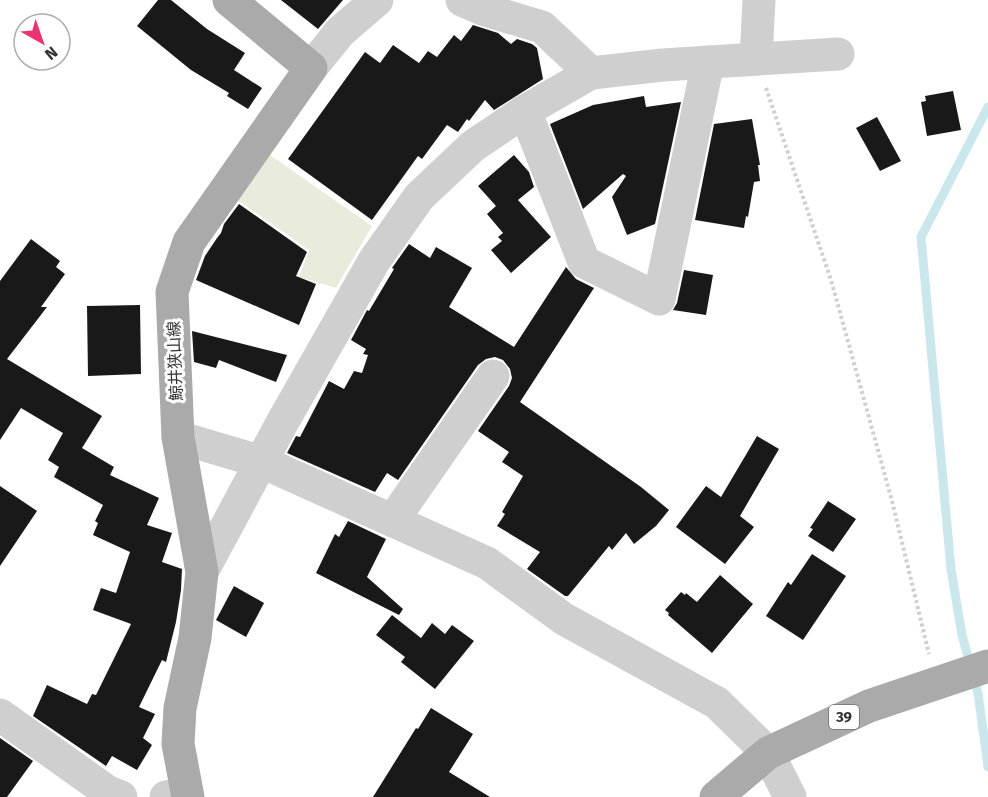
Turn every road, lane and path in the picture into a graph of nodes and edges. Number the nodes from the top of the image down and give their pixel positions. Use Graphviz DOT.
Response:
graph roads {
  1 [pos="229,0"];
  2 [pos="377,0"];
  3 [pos="462,0"];
  4 [pos="759,0"];
  5 [pos="838,54"];
  6 [pos="756,59"];
  7 [pos="708,62"];
  8 [pos="311,68"];
  9 [pos="591,74"];
  10 [pos="525,111"];
  11 [pos="493,376"];
  12 [pos="178,436"];
  13 [pos="262,462"];
  14 [pos="393,520"];
  15 [pos="202,572"];
  16 [pos="988,666"];
  17 [pos="936,684"];
  18 [pos="0,715"];
  19 [pos="768,753"];
  20 [pos="180,796"];
  21 [pos="121,797"];
  22 [pos="716,797"];
  23 [pos="790,797"];
  1 -- 8 [label="main road"];
  2 -- 8 [label="street"];
  3 -- 9 [label="street"];
  4 -- 6 [label="street"];
  5 -- 6 [label="street"];
  6 -- 7 [label="street"];
  6 -- 17 [label="path"];
  7 -- 9 [label="street"];
  7 -- 10 [label="street"];
  8 -- 12 [label="main road, 鯨井狭山線"];
  9 -- 10 [label="street"];
  10 -- 13 [label="street"];
  11 -- 14 [label="street"];
  12 -- 13 [label="street"];
  12 -- 15 [label="main road, 鯨井狭山線"];
  13 -- 14 [label="street"];
  13 -- 15 [label="street"];
  14 -- 19 [label="street"];
  15 -- 20 [label="main road, 鯨井狭山線"];
  16 -- 17 [label="main road, 39"];
  17 -- 19 [label="main road, 39"];
  18 -- 21 [label="street"];
  19 -- 22 [label="main road, 39"];
  19 -- 23 [label="street"];
}
